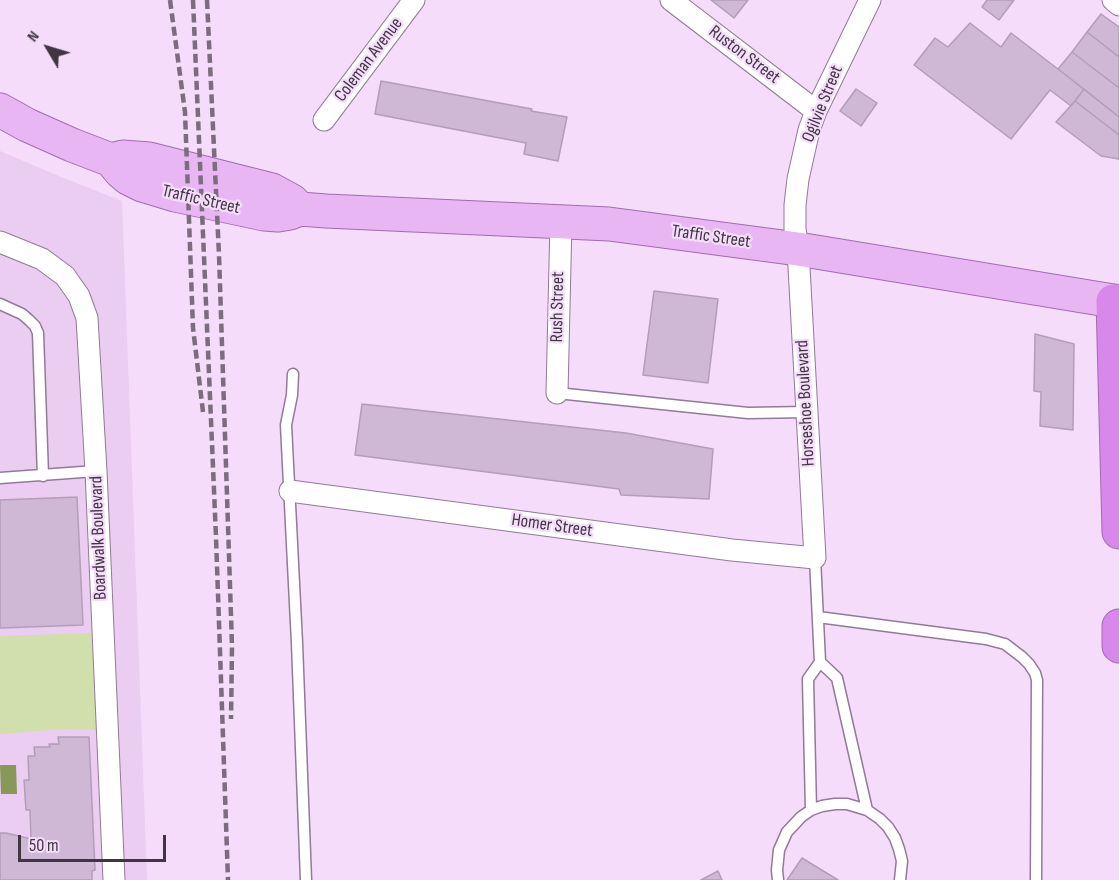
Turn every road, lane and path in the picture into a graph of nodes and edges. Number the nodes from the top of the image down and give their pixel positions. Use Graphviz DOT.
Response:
graph roads {
  1 [pos="414,0"];
  2 [pos="671,0"];
  3 [pos="870,0"];
  4 [pos="1113,0"];
  5 [pos="1119,4"];
  6 [pos="816,111"];
  7 [pos="2,112"];
  8 [pos="324,120"];
  9 [pos="561,220"];
  10 [pos="0,242"];
  11 [pos="798,249"];
  12 [pos="1116,302"];
  13 [pos="0,304"];
  14 [pos="293,374"];
  15 [pos="557,393"];
  16 [pos="807,412"];
  17 [pos="96,471"];
  18 [pos="42,476"];
  19 [pos="0,478"];
  20 [pos="290,491"];
  21 [pos="1119,532"];
  22 [pos="815,558"];
  23 [pos="818,617"];
  24 [pos="1119,626"];
  25 [pos="1119,646"];
  26 [pos="820,662"];
  27 [pos="811,810"];
  28 [pos="867,810"];
  29 [pos="114,880"];
  30 [pos="306,880"];
  31 [pos="778,880"];
  32 [pos="900,880"];
  33 [pos="1036,880"];
  1 -- 8 [label="street, Coleman Avenue"];
  2 -- 6 [label="street, Ruston Street"];
  3 -- 6 [label="street, Ogilvie Street"];
  4 -- 5 [label="street"];
  6 -- 11 [label="street, Ogilvie Street"];
  7 -- 9 [label="main road, Traffic Street"];
  9 -- 11 [label="main road, Traffic Street"];
  9 -- 15 [label="street, Rush Street"];
  10 -- 17 [label="street, Boardwalk Boulevard"];
  11 -- 12 [label="main road, Traffic Street"];
  11 -- 16 [label="street, Horseshoe Boulevard"];
  12 -- 21 [label="highway"];
  13 -- 18 [label="lane"];
  14 -- 20 [label="lane"];
  15 -- 16 [label="lane"];
  16 -- 22 [label="street, Horseshoe Boulevard"];
  17 -- 18 [label="lane"];
  17 -- 29 [label="street, Boardwalk Boulevard"];
  18 -- 19 [label="lane"];
  20 -- 22 [label="street, Homer Street"];
  20 -- 30 [label="lane"];
  22 -- 23 [label="lane"];
  23 -- 26 [label="lane"];
  23 -- 33 [label="lane"];
  24 -- 25 [label="highway"];
  26 -- 27 [label="lane"];
  26 -- 28 [label="lane"];
  27 -- 28 [label="lane"];
  27 -- 31 [label="lane"];
  28 -- 32 [label="lane"];
}
